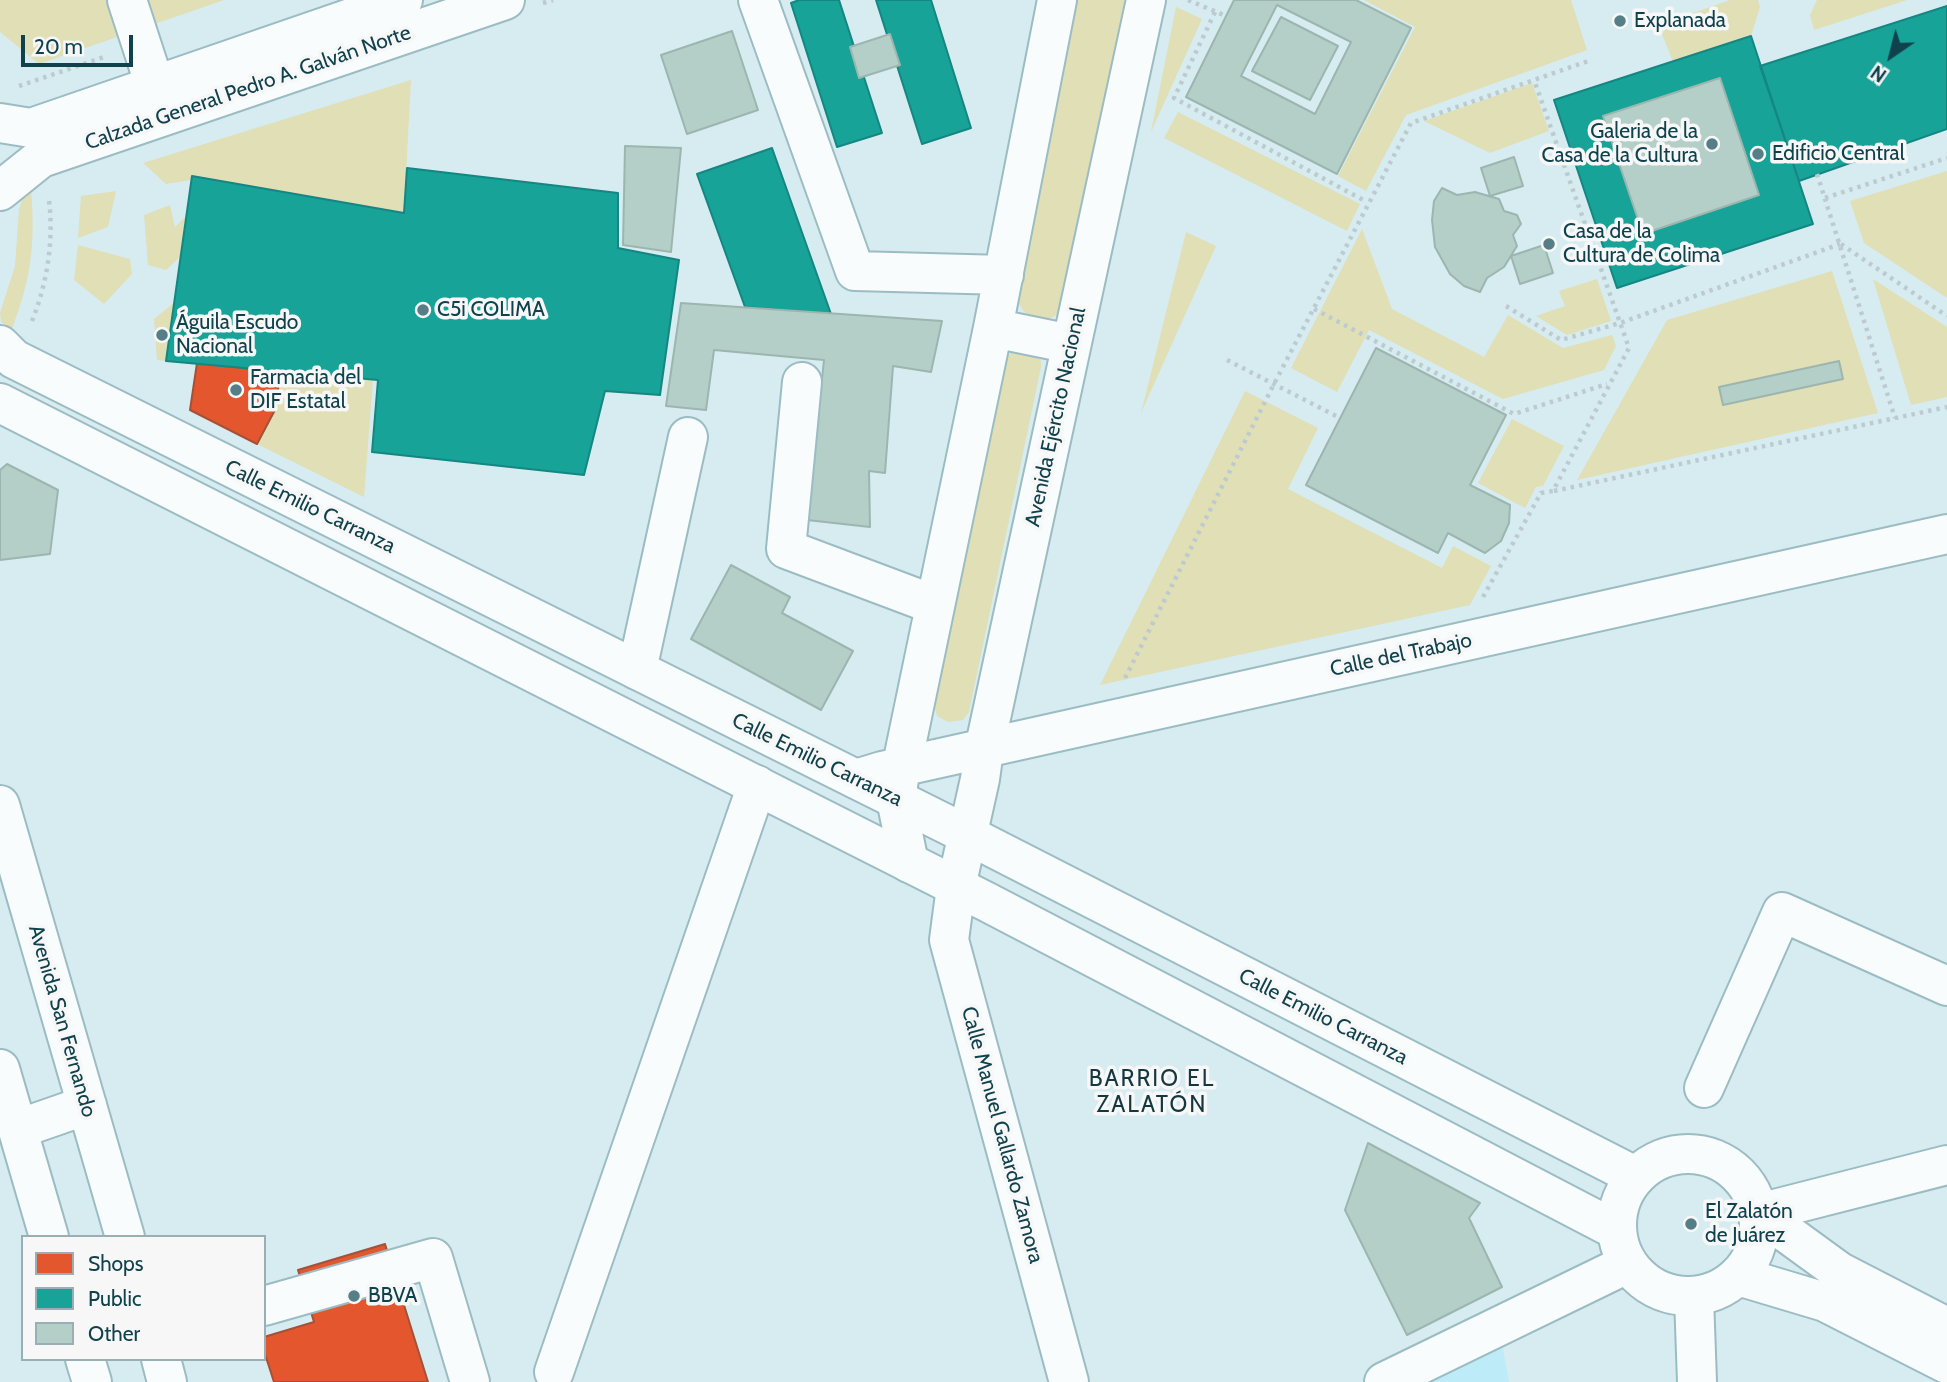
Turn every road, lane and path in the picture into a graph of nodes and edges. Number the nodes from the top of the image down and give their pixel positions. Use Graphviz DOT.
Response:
graph roads {
  1 [pos="127,0"];
  2 [pos="403,0"];
  3 [pos="505,0"];
  4 [pos="758,0"];
  5 [pos="1057,0"];
  6 [pos="1146,0"];
  7 [pos="1188,0"];
  8 [pos="1215,12"];
  9 [pos="1226,16"];
  10 [pos="1591,60"];
  11 [pos="1534,80"];
  12 [pos="155,86"];
  13 [pos="0,123"];
  14 [pos="41,158"];
  15 [pos="1947,158"];
  16 [pos="1817,174"];
  17 [pos="0,191"];
  18 [pos="1825,198"];
  19 [pos="1367,202"];
  20 [pos="1839,243"];
  21 [pos="1004,275"];
  22 [pos="1506,306"];
  23 [pos="1314,309"];
  24 [pos="1947,316"];
  25 [pos="1620,323"];
  26 [pos="993,328"];
  27 [pos="1071,344"];
  28 [pos="7,352"];
  29 [pos="1227,360"];
  30 [pos="802,382"];
  31 [pos="1274,384"];
  32 [pos="1609,384"];
  33 [pos="0,403"];
  34 [pos="1947,407"];
  35 [pos="1340,418"];
  36 [pos="1895,418"];
  37 [pos="688,437"];
  38 [pos="1553,491"];
  39 [pos="1947,534"];
  40 [pos="1482,600"];
  41 [pos="935,605"];
  42 [pos="637,670"];
  43 [pos="1120,688"];
  44 [pos="984,750"];
  45 [pos="898,783"];
  46 [pos="757,785"];
  47 [pos="0,805"];
  48 [pos="968,835"];
  49 [pos="909,863"];
  50 [pos="956,887"];
  51 [pos="1947,986"];
  52 [pos="0,1069"];
  53 [pos="1704,1088"];
  54 [pos="87,1105"];
  55 [pos="18,1129"];
  56 [pos="1947,1165"];
  57 [pos="1635,1176"];
  58 [pos="1759,1213"];
  59 [pos="48,1235"];
  60 [pos="124,1235"];
  61 [pos="1621,1247"];
  62 [pos="1738,1276"];
  63 [pos="1694,1297"];
  64 [pos="266,1305"];
  65 [pos="1947,1327"];
  66 [pos="86,1361"];
  67 [pos="162,1361"];
  68 [pos="1947,1364"];
  69 [pos="554,1372"];
  70 [pos="92,1382"];
  71 [pos="167,1382"];
  72 [pos="470,1382"];
  73 [pos="1069,1382"];
  74 [pos="1384,1382"];
  75 [pos="1697,1382"];
  1 -- 12 [label="main road"];
  2 -- 12 [label="main road, Calzada General Pedro A. Galván Norte"];
  3 -- 14 [label="main road, Calzada General Pedro A. Galván Norte"];
  4 -- 21 [label="main road"];
  5 -- 21 [label="main road"];
  6 -- 27 [label="main road, Avenida Ejército Nacional"];
  7 -- 8 [label="path"];
  8 -- 9 [label="path"];
  8 -- 19 [label="path"];
  10 -- 11 [label="path"];
  11 -- 23 [label="path"];
  11 -- 25 [label="path"];
  12 -- 13 [label="main road, Calzada General Pedro A. Galván Norte"];
  14 -- 17 [label="main road, Calzada General Pedro A. Galván Norte"];
  14 -- 28 [label="path"];
  15 -- 18 [label="path"];
  16 -- 18 [label="path"];
  18 -- 20 [label="path"];
  20 -- 24 [label="path"];
  20 -- 25 [label="path"];
  20 -- 36 [label="path"];
  21 -- 26 [label="main road"];
  22 -- 25 [label="path"];
  23 -- 31 [label="path"];
  23 -- 32 [label="path"];
  25 -- 32 [label="path"];
  26 -- 27 [label="main road"];
  26 -- 41 [label="main road"];
  27 -- 44 [label="main road, Avenida Ejército Nacional"];
  28 -- 42 [label="main road, Calle Emilio Carranza"];
  29 -- 31 [label="path"];
  30 -- 41 [label="main road"];
  31 -- 35 [label="path"];
  31 -- 43 [label="path"];
  32 -- 38 [label="path"];
  33 -- 46 [label="main road"];
  34 -- 36 [label="path"];
  36 -- 38 [label="path"];
  37 -- 42 [label="main road"];
  38 -- 40 [label="path"];
  39 -- 44 [label="main road, Calle del Trabajo"];
  41 -- 45 [label="main road"];
  42 -- 45 [label="main road, Calle Emilio Carranza"];
  44 -- 45 [label="main road, Calle del Trabajo"];
  44 -- 48 [label="main road, Avenida Ejército Nacional"];
  45 -- 48 [label="main road, Calle Emilio Carranza"];
  45 -- 49 [label="main road"];
  46 -- 49 [label="main road"];
  46 -- 69 [label="main road"];
  47 -- 54 [label="main road, Avenida San Fernando"];
  48 -- 50 [label="main road, Calle Manuel Gallardo Zamora"];
  48 -- 57 [label="main road, Calle Emilio Carranza"];
  49 -- 50 [label="main road"];
  50 -- 61 [label="main road"];
  50 -- 73 [label="main road, Calle Manuel Gallardo Zamora"];
  51 -- 53 [label="main road"];
  52 -- 55 [label="main road"];
  54 -- 55 [label="main road"];
  54 -- 60 [label="main road, Avenida San Fernando"];
  55 -- 59 [label="main road"];
  56 -- 58 [label="main road"];
  57 -- 58 [label="main road"];
  57 -- 61 [label="main road"];
  58 -- 62 [label="main road"];
  58 -- 65 [label="main road"];
  61 -- 63 [label="main road"];
  61 -- 74 [label="main road"];
  62 -- 63 [label="main road"];
  62 -- 68 [label="main road"];
  63 -- 75 [label="main road"];
  64 -- 72 [label="main road"];
  66 -- 70 [label="main road"];
  67 -- 71 [label="main road"];
}
